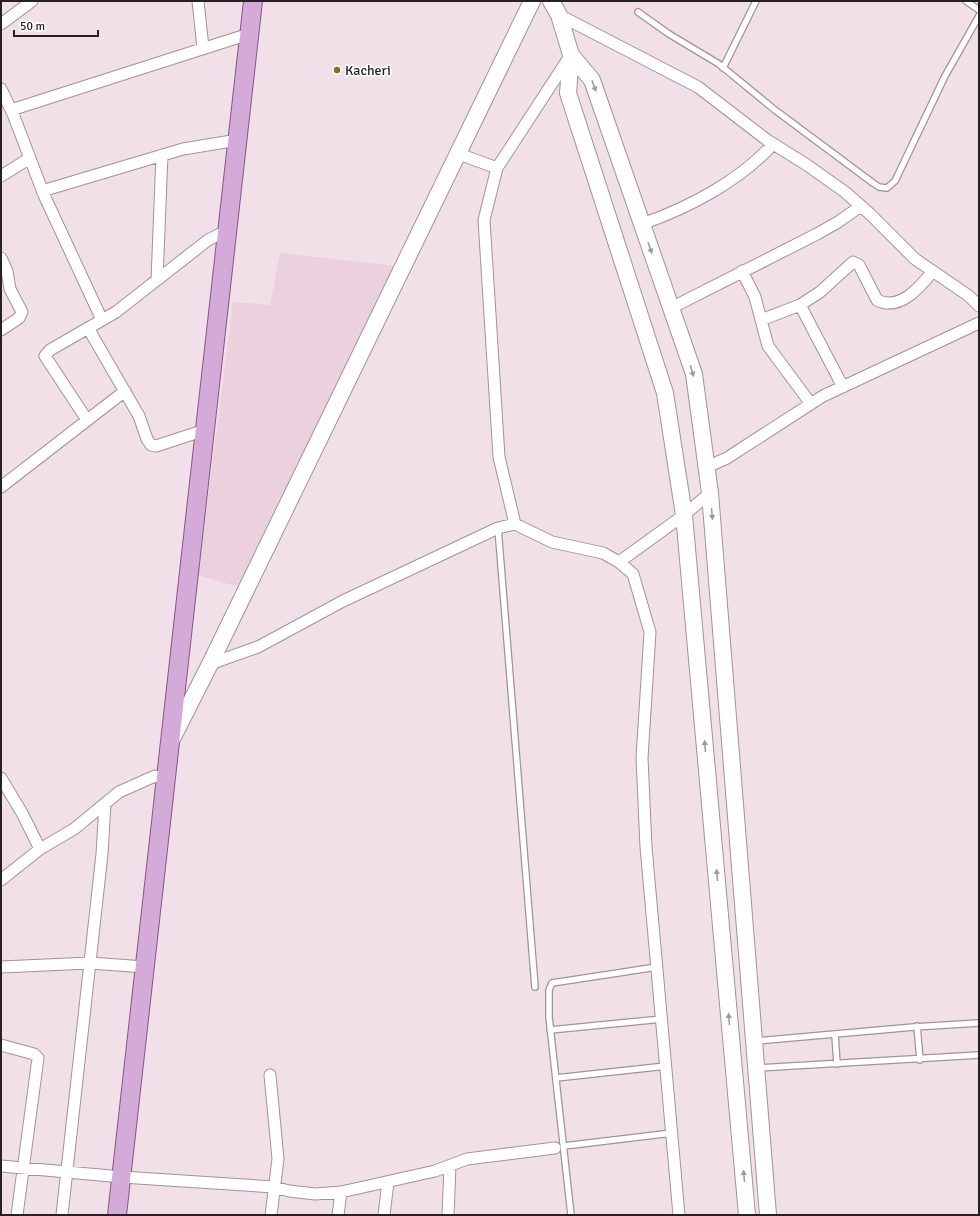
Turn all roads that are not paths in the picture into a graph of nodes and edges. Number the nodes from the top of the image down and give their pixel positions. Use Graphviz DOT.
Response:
graph roads {
  1 [pos="32,1"];
  2 [pos="198,1"];
  3 [pos="532,1"];
  4 [pos="551,1"];
  5 [pos="756,1"];
  6 [pos="966,1"];
  7 [pos="251,4"];
  8 [pos="979,10"];
  9 [pos="638,12"];
  10 [pos="559,15"];
  11 [pos="979,16"];
  12 [pos="1,24"];
  13 [pos="250,34"];
  14 [pos="203,48"];
  15 [pos="570,55"];
  16 [pos="723,68"];
  17 [pos="1,89"];
  18 [pos="11,110"];
  19 [pos="238,140"];
  20 [pos="772,144"];
  21 [pos="459,154"];
  22 [pos="162,155"];
  23 [pos="30,158"];
  24 [pos="498,168"];
  25 [pos="1,176"];
  26 [pos="42,191"];
  27 [pos="861,206"];
  28 [pos="642,224"];
  29 [pos="228,230"];
  30 [pos="1,258"];
  31 [pos="742,271"];
  32 [pos="933,271"];
  33 [pos="4,273"];
  34 [pos="157,280"];
  35 [pos="800,305"];
  36 [pos="979,306"];
  37 [pos="671,308"];
  38 [pos="102,320"];
  39 [pos="761,320"];
  40 [pos="979,323"];
  41 [pos="88,328"];
  42 [pos="1,330"];
  43 [pos="843,386"];
  44 [pos="125,391"];
  45 [pos="811,404"];
  46 [pos="87,420"];
  47 [pos="205,430"];
  48 [pos="707,467"];
  49 [pos="1,487"];
  50 [pos="710,493"];
  51 [pos="684,516"];
  52 [pos="515,524"];
  53 [pos="498,528"];
  54 [pos="619,562"];
  55 [pos="210,664"];
  56 [pos="170,742"];
  57 [pos="1,778"];
  58 [pos="166,780"];
  59 [pos="105,804"];
  60 [pos="40,849"];
  61 [pos="6,871"];
  62 [pos="1,880"];
  63 [pos="719,902"];
  64 [pos="743,903"];
  65 [pos="90,963"];
  66 [pos="1,967"];
  67 [pos="145,967"];
  68 [pos="657,967"];
  69 [pos="535,987"];
  70 [pos="662,1019"];
  71 [pos="979,1023"];
  72 [pos="917,1026"];
  73 [pos="550,1030"];
  74 [pos="835,1035"];
  75 [pos="754,1043"];
  76 [pos="1,1045"];
  77 [pos="732,1046"];
  78 [pos="979,1055"];
  79 [pos="920,1060"];
  80 [pos="837,1064"];
  81 [pos="666,1066"];
  82 [pos="756,1073"];
  83 [pos="270,1075"];
  84 [pos="556,1078"];
  85 [pos="735,1078"];
  86 [pos="672,1133"];
  87 [pos="560,1147"];
  88 [pos="1,1166"];
  89 [pos="450,1166"];
  90 [pos="22,1168"];
  91 [pos="67,1172"];
  92 [pos="122,1177"];
  93 [pos="388,1182"];
  94 [pos="274,1187"];
  95 [pos="341,1192"];
  96 [pos="17,1215"];
  97 [pos="62,1215"];
  98 [pos="117,1215"];
  99 [pos="271,1215"];
  100 [pos="338,1215"];
  101 [pos="384,1215"];
  102 [pos="448,1215"];
  103 [pos="571,1215"];
  104 [pos="680,1215"];
  105 [pos="747,1215"];
  106 [pos="768,1215"];
  1 -- 12 [label="street"];
  2 -- 14 [label="street"];
  3 -- 21 [label="street"];
  4 -- 10 [label="street"];
  5 -- 16 [label="lane"];
  6 -- 8 [label="lane"];
  7 -- 13 [label="main road"];
  9 -- 16 [label="lane"];
  10 -- 15 [label="street"];
  10 -- 20 [label="street"];
  11 -- 16 [label="lane"];
  13 -- 14 [label="street"];
  13 -- 19 [label="main road"];
  14 -- 18 [label="street"];
  15 -- 24 [label="street"];
  15 -- 28 [label="street, one-way"];
  15 -- 51 [label="street"];
  17 -- 18 [label="street"];
  18 -- 23 [label="street"];
  19 -- 22 [label="street"];
  19 -- 29 [label="main road"];
  20 -- 27 [label="street"];
  20 -- 28 [label="street"];
  21 -- 24 [label="street"];
  21 -- 55 [label="street"];
  22 -- 26 [label="street"];
  22 -- 34 [label="street"];
  23 -- 25 [label="street"];
  23 -- 26 [label="street"];
  24 -- 52 [label="street"];
  26 -- 38 [label="street"];
  27 -- 31 [label="street"];
  27 -- 32 [label="street"];
  28 -- 37 [label="street, one-way"];
  29 -- 34 [label="street"];
  29 -- 47 [label="main road"];
  30 -- 33 [label="street"];
  31 -- 37 [label="street"];
  31 -- 39 [label="street"];
  32 -- 35 [label="street"];
  32 -- 36 [label="street"];
  33 -- 42 [label="street"];
  34 -- 38 [label="street"];
  35 -- 39 [label="street"];
  35 -- 43 [label="street"];
  37 -- 48 [label="street, one-way"];
  38 -- 41 [label="street"];
  39 -- 45 [label="street"];
  40 -- 43 [label="street"];
  41 -- 44 [label="street"];
  41 -- 46 [label="street"];
  43 -- 45 [label="street"];
  44 -- 46 [label="street"];
  44 -- 47 [label="street"];
  45 -- 48 [label="street"];
  46 -- 49 [label="street"];
  47 -- 56 [label="main road"];
  48 -- 50 [label="street"];
  50 -- 51 [label="street"];
  50 -- 64 [label="street, one-way"];
  51 -- 54 [label="street"];
  63 -- 51 [label="street, one-way"];
  52 -- 53 [label="street"];
  52 -- 54 [label="street"];
  53 -- 55 [label="street"];
  53 -- 69 [label="lane"];
  54 -- 68 [label="street"];
  55 -- 56 [label="street"];
  56 -- 58 [label="main road"];
  57 -- 60 [label="street"];
  58 -- 59 [label="street"];
  58 -- 67 [label="main road"];
  59 -- 60 [label="street"];
  59 -- 65 [label="street"];
  60 -- 61 [label="street"];
  61 -- 62 [label="street"];
  63 -- 64 [label="street"];
  77 -- 63 [label="street, one-way"];
  64 -- 75 [label="street"];
  65 -- 66 [label="street"];
  65 -- 67 [label="street"];
  65 -- 91 [label="street"];
  67 -- 92 [label="main road"];
  68 -- 70 [label="street"];
  68 -- 73 [label="lane"];
  70 -- 73 [label="lane"];
  70 -- 81 [label="street"];
  71 -- 72 [label="lane"];
  72 -- 74 [label="lane"];
  72 -- 79 [label="lane"];
  73 -- 84 [label="lane"];
  74 -- 75 [label="lane"];
  74 -- 80 [label="lane"];
  75 -- 77 [label="street"];
  75 -- 82 [label="street"];
  76 -- 90 [label="street"];
  77 -- 85 [label="street"];
  78 -- 79 [label="lane"];
  79 -- 80 [label="lane"];
  80 -- 82 [label="lane"];
  81 -- 84 [label="lane"];
  81 -- 86 [label="street"];
  82 -- 85 [label="street"];
  82 -- 106 [label="street"];
  83 -- 94 [label="street"];
  84 -- 87 [label="lane"];
  105 -- 85 [label="street, one-way"];
  86 -- 87 [label="lane"];
  86 -- 104 [label="street"];
  87 -- 89 [label="street"];
  87 -- 103 [label="lane"];
  88 -- 90 [label="street"];
  89 -- 93 [label="street"];
  89 -- 102 [label="street"];
  90 -- 91 [label="street"];
  90 -- 96 [label="street"];
  91 -- 92 [label="street"];
  91 -- 97 [label="street"];
  92 -- 94 [label="street"];
  92 -- 98 [label="main road"];
  93 -- 95 [label="street"];
  93 -- 101 [label="street"];
  94 -- 95 [label="street"];
  94 -- 99 [label="street"];
  95 -- 100 [label="street"];
}
